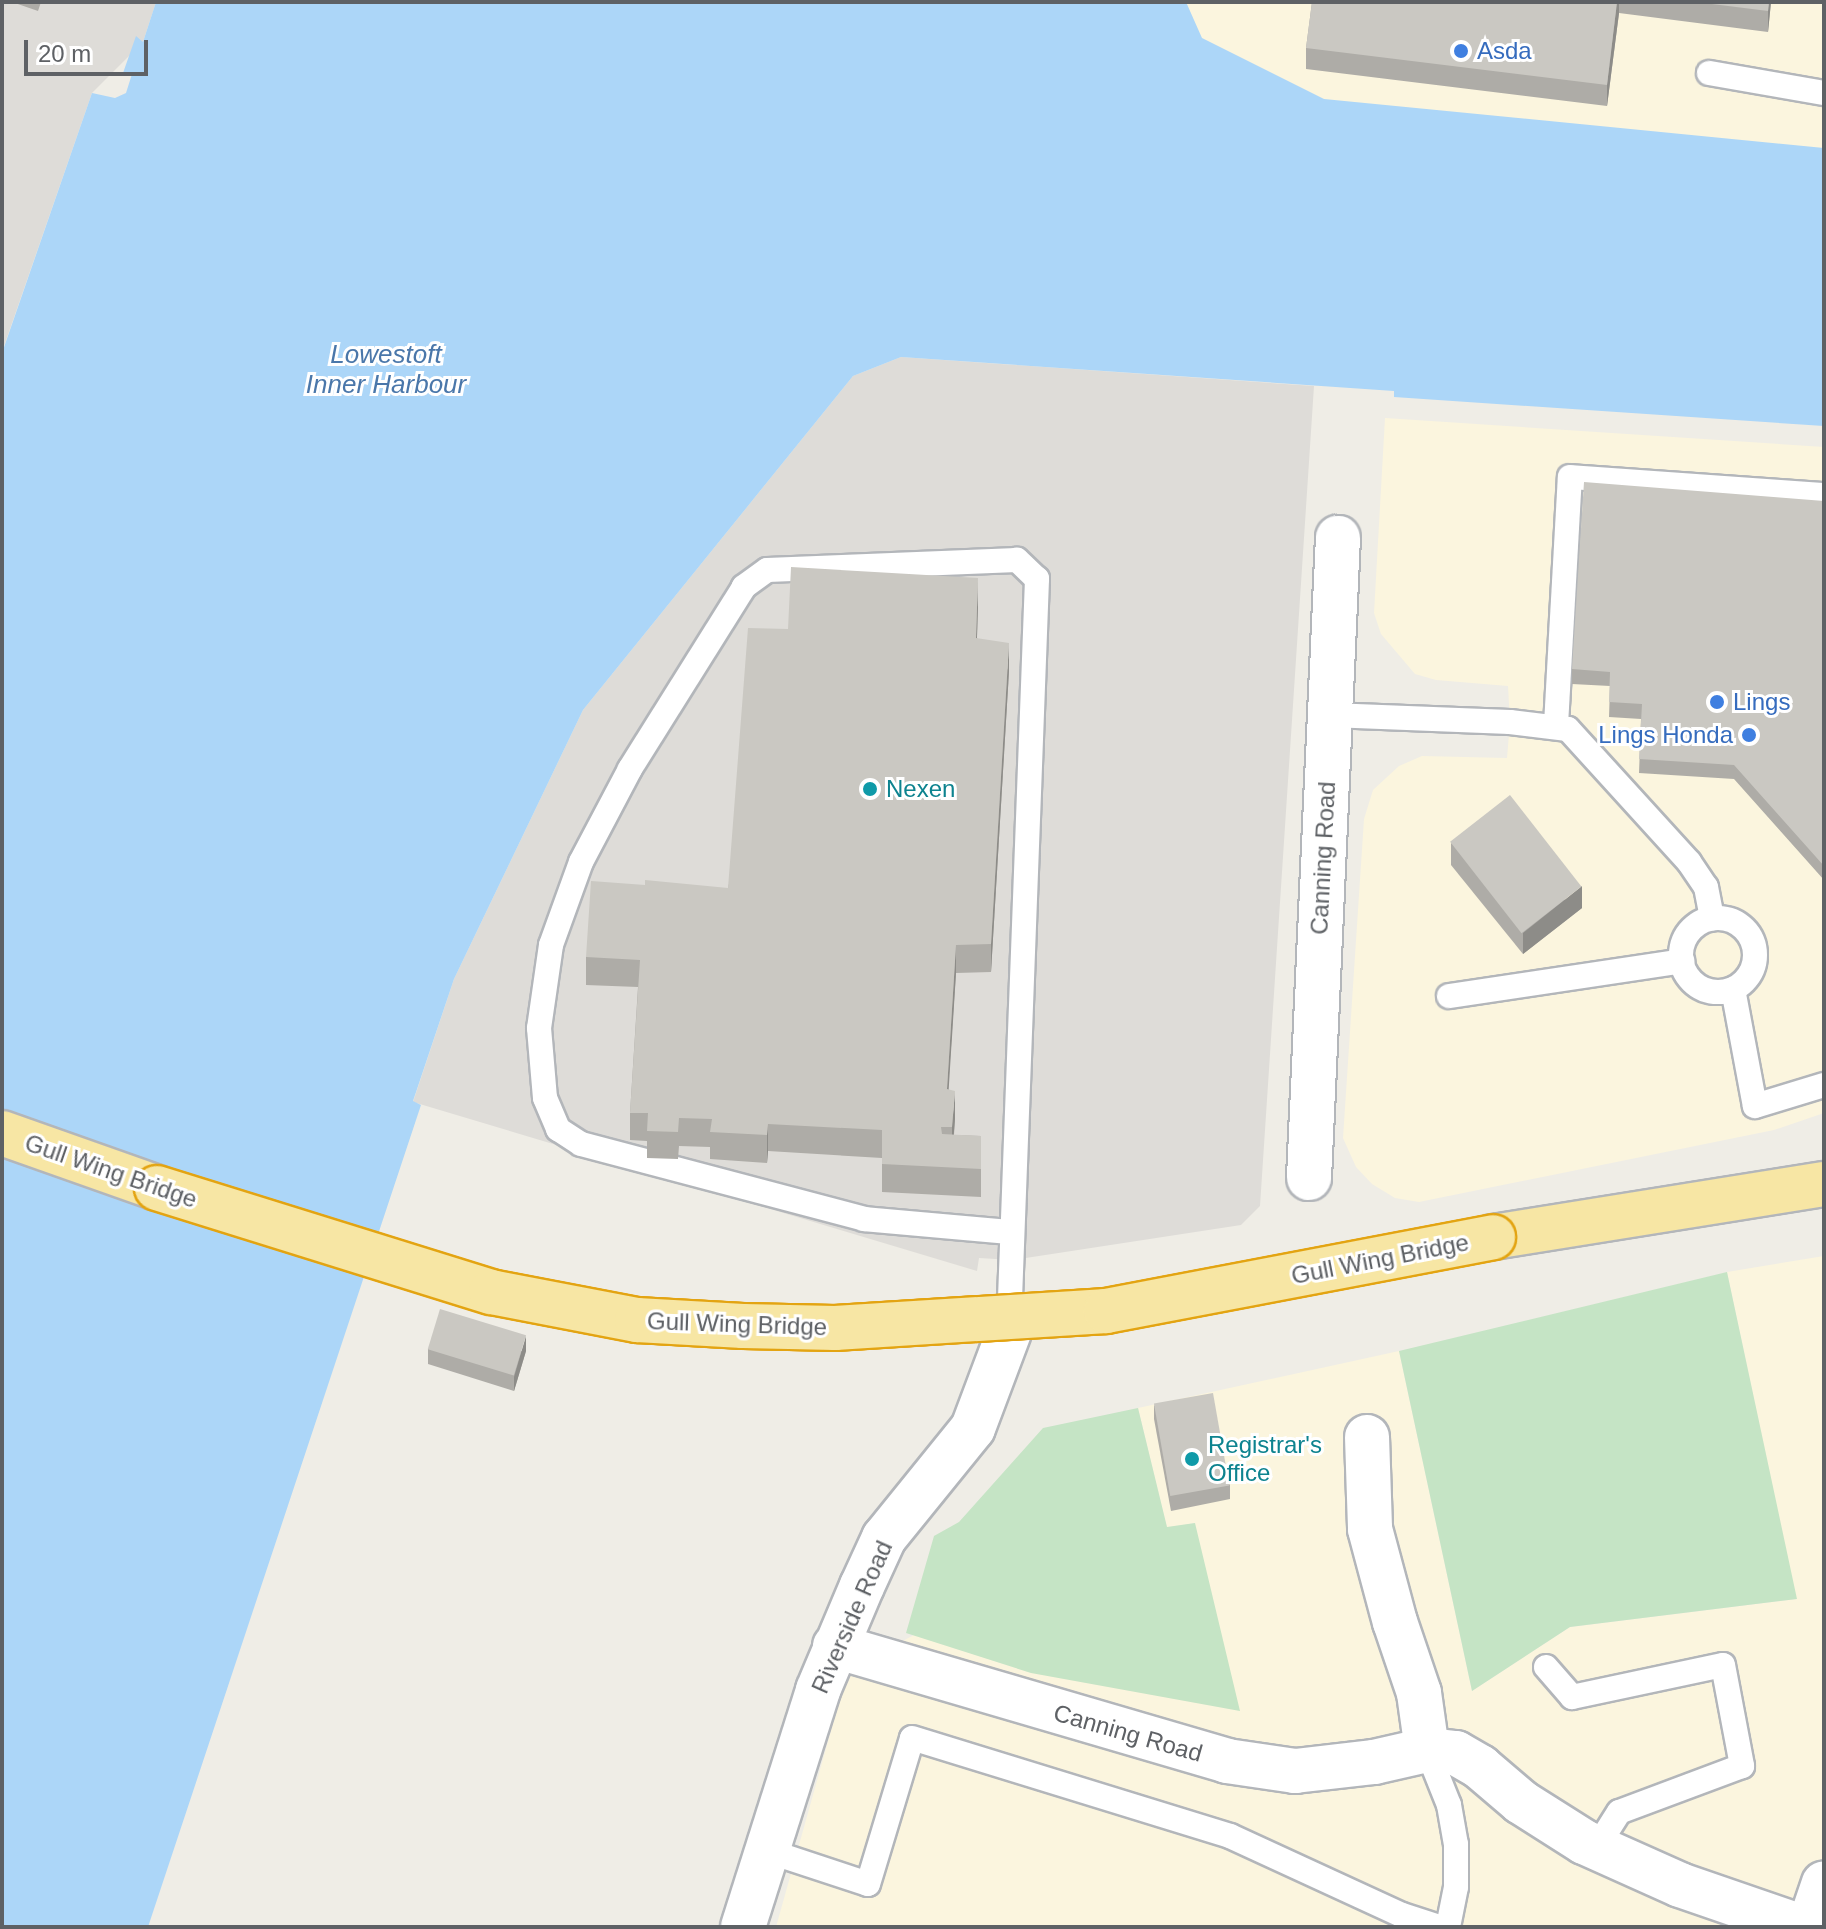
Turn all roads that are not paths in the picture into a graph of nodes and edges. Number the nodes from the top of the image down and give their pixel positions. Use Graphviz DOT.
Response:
graph roads {
  1 [pos="1709,73"];
  2 [pos="1824,93"];
  3 [pos="1824,495"];
  4 [pos="1338,538"];
  5 [pos="1330,715"];
  6 [pos="1556,725"];
  7 [pos="1712,918"];
  8 [pos="1682,961"];
  9 [pos="1733,989"];
  10 [pos="1449,996"];
  11 [pos="1824,1085"];
  12 [pos="2,1133"];
  13 [pos="1309,1178"];
  14 [pos="1824,1184"];
  15 [pos="1011,1232"];
  16 [pos="1009,1332"];
  17 [pos="1367,1437"];
  18 [pos="835,1646"];
  19 [pos="1546,1667"];
  20 [pos="1427,1750"];
  21 [pos="1597,1847"];
  22 [pos="768,1851"];
  23 [pos="1824,1883"];
  24 [pos="743,1927"];
  25 [pos="1438,1927"];
  26 [pos="1448,1927"];
  27 [pos="1802,1927"];
  28 [pos="1809,1927"];
  1 -- 2 [label="lane"];
  3 -- 6 [label="lane"];
  4 -- 5 [label="street, Canning Road"];
  5 -- 6 [label="lane"];
  5 -- 13 [label="street, Canning Road"];
  6 -- 7 [label="lane"];
  7 -- 8 [label="lane"];
  7 -- 9 [label="lane"];
  8 -- 9 [label="lane"];
  8 -- 10 [label="lane"];
  9 -- 11 [label="lane"];
  12 -- 14 [label="highway, Gull Wing Bridge, bridge"];
  15 -- 15 [label="lane"];
  15 -- 16 [label="lane"];
  16 -- 18 [label="street, Riverside Road"];
  17 -- 20 [label="street"];
  18 -- 20 [label="street, Canning Road"];
  18 -- 22 [label="street, Riverside Road"];
  19 -- 21 [label="lane"];
  20 -- 21 [label="street, Canning Road"];
  20 -- 26 [label="lane"];
  21 -- 27 [label="street, Canning Road"];
  22 -- 24 [label="street, Riverside Road"];
  22 -- 25 [label="lane"];
  23 -- 28 [label="street"];
}
